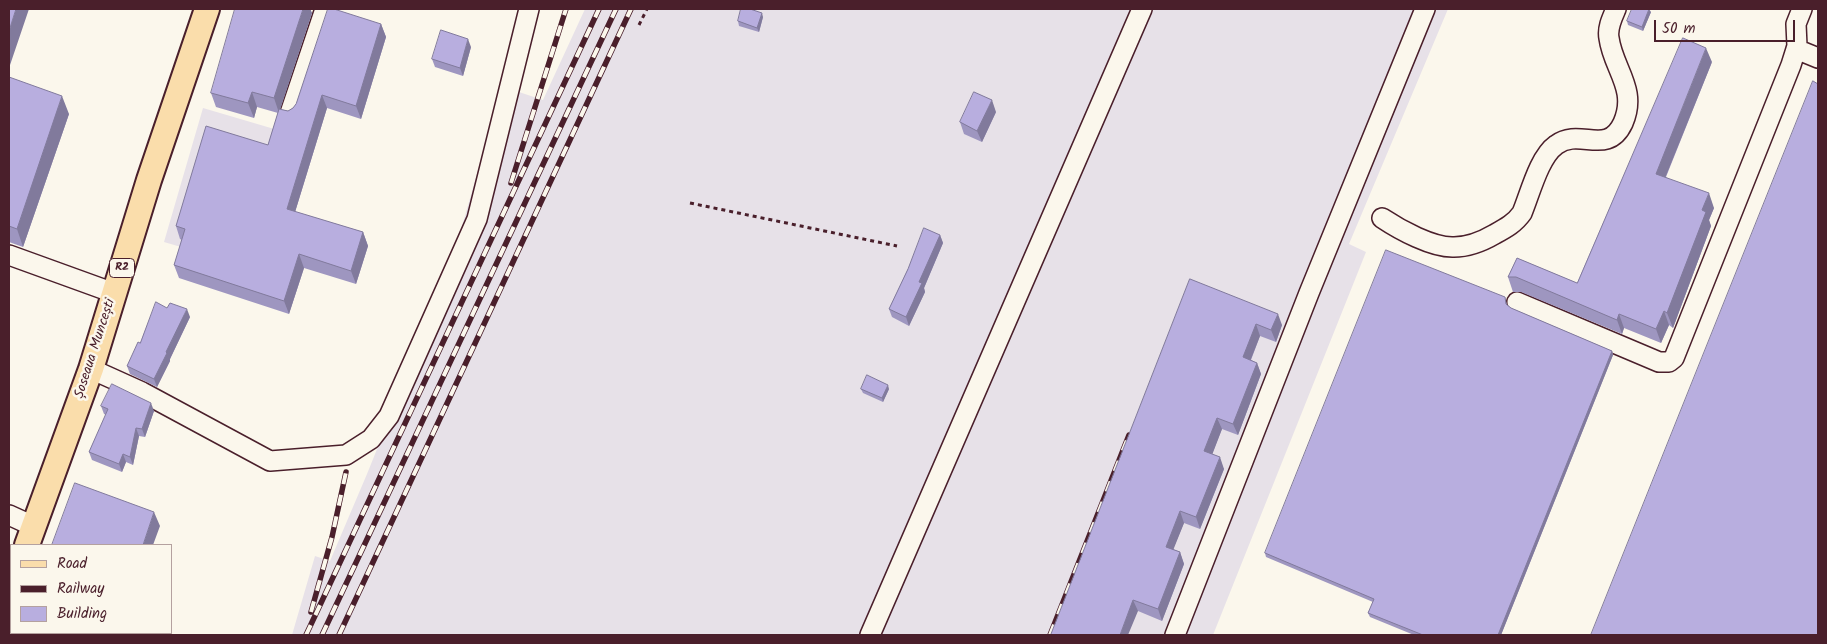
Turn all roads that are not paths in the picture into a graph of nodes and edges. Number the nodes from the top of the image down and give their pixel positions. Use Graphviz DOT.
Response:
graph roads {
  1 [pos="207,9"];
  2 [pos="325,9"];
  3 [pos="529,9"];
  4 [pos="1142,9"];
  5 [pos="1425,9"];
  6 [pos="1616,9"];
  7 [pos="1802,9"];
  8 [pos="1796,50"];
  9 [pos="1818,58"];
  10 [pos="290,113"];
  11 [pos="1382,218"];
  12 [pos="9,255"];
  13 [pos="114,293"];
  14 [pos="1517,302"];
  15 [pos="91,369"];
  16 [pos="9,515"];
  17 [pos="30,536"];
  18 [pos="870,635"];
  19 [pos="1175,635"];
  1 -- 13 [label="main road, Șoseaua Muncești / R2"];
  2 -- 10 [label="street"];
  3 -- 15 [label="street"];
  4 -- 18 [label="street"];
  5 -- 19 [label="street"];
  6 -- 11 [label="street"];
  7 -- 8 [label="street"];
  8 -- 9 [label="street"];
  8 -- 14 [label="street"];
  12 -- 13 [label="street"];
  13 -- 15 [label="main road, Șoseaua Muncești / R2"];
  15 -- 17 [label="main road, Șoseaua Muncești / R2"];
  16 -- 17 [label="street"];
}
